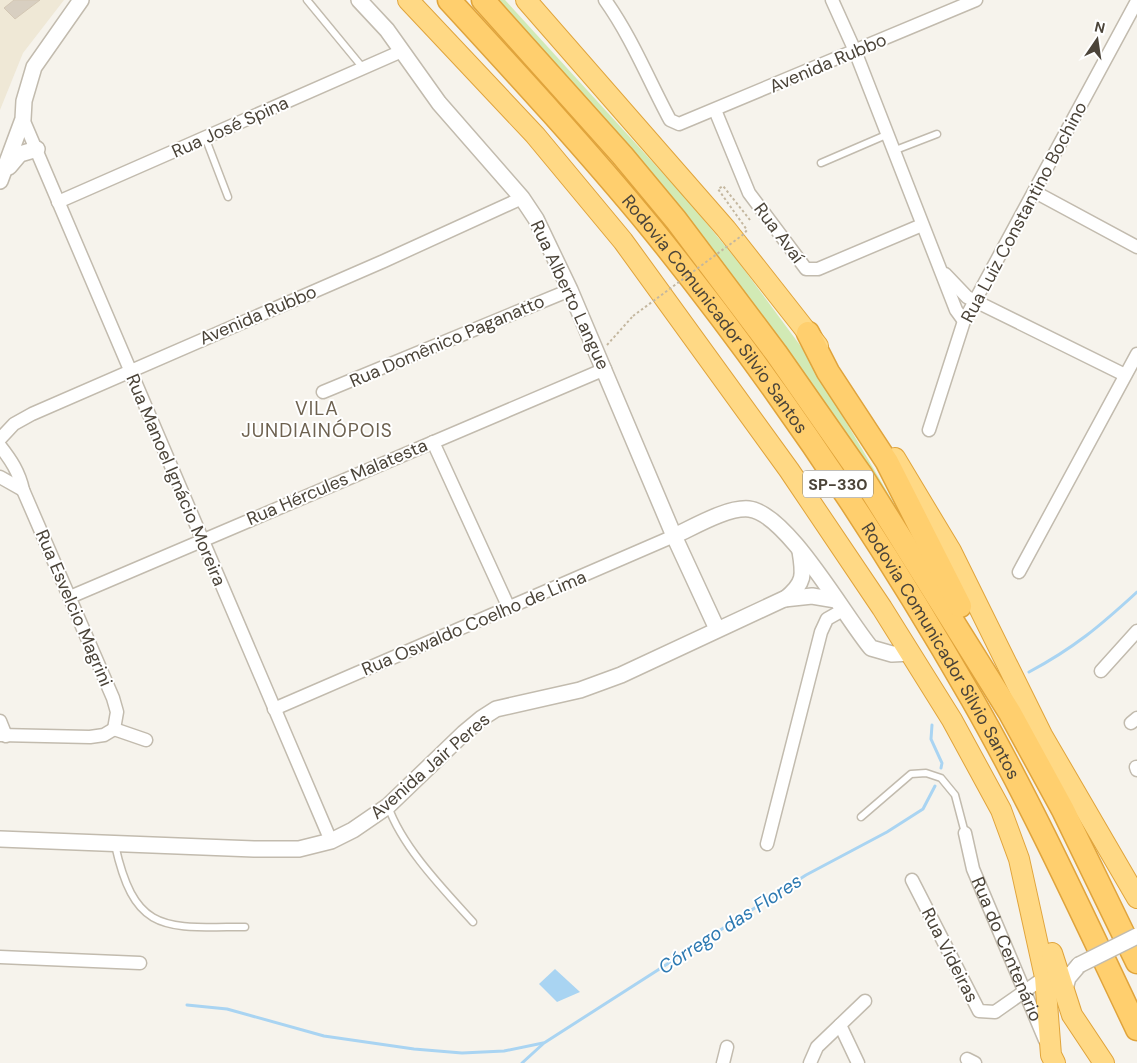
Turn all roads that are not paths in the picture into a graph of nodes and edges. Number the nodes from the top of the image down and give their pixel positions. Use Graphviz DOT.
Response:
graph roads {
  1 [pos="81,0"];
  2 [pos="307,0"];
  3 [pos="359,0"];
  4 [pos="408,0"];
  5 [pos="449,0"];
  6 [pos="483,0"];
  7 [pos="526,0"];
  8 [pos="605,0"];
  9 [pos="832,0"];
  10 [pos="976,0"];
  11 [pos="1137,1"];
  12 [pos="402,51"];
  13 [pos="855,52"];
  14 [pos="363,68"];
  15 [pos="715,110"];
  16 [pos="23,119"];
  17 [pos="938,134"];
  18 [pos="886,135"];
  19 [pos="205,137"];
  20 [pos="37,149"];
  21 [pos="893,151"];
  22 [pos="821,164"];
  23 [pos="0,181"];
  24 [pos="1035,192"];
  25 [pos="72,196"];
  26 [pos="228,197"];
  27 [pos="522,198"];
  28 [pos="58,202"];
  29 [pos="66,219"];
  30 [pos="922,225"];
  31 [pos="1137,247"];
  32 [pos="937,265"];
  33 [pos="570,290"];
  34 [pos="976,301"];
  35 [pos="964,321"];
  36 [pos="808,333"];
  37 [pos="1137,354"];
  38 [pos="604,369"];
  39 [pos="128,370"];
  40 [pos="1125,375"];
  41 [pos="323,392"];
  42 [pos="929,430"];
  43 [pos="0,439"];
  44 [pos="433,442"];
  45 [pos="0,446"];
  46 [pos="0,477"];
  47 [pos="23,490"];
  48 [pos="674,536"];
  49 [pos="202,540"];
  50 [pos="800,550"];
  51 [pos="1019,572"];
  52 [pos="70,597"];
  53 [pos="784,600"];
  54 [pos="839,605"];
  55 [pos="510,608"];
  56 [pos="717,629"];
  57 [pos="1137,631"];
  58 [pos="911,653"];
  59 [pos="1101,671"];
  60 [pos="274,709"];
  61 [pos="1010,713"];
  62 [pos="0,721"];
  63 [pos="114,729"];
  64 [pos="3,735"];
  65 [pos="146,740"];
  66 [pos="388,806"];
  67 [pos="861,817"];
  68 [pos="965,833"];
  69 [pos="0,839"];
  70 [pos="330,841"];
  71 [pos="115,844"];
  72 [pos="767,844"];
  73 [pos="912,880"];
  74 [pos="1137,898"];
  75 [pos="473,922"];
  76 [pos="245,928"];
  77 [pos="1137,936"];
  78 [pos="0,957"];
  79 [pos="1137,962"];
  80 [pos="140,963"];
  81 [pos="1079,965"];
  82 [pos="1051,974"];
  83 [pos="1064,992"];
  84 [pos="1024,993"];
  85 [pos="865,1001"];
  86 [pos="840,1025"];
  87 [pos="1137,1029"];
  88 [pos="727,1047"];
  89 [pos="1054,1059"];
  90 [pos="723,1063"];
  91 [pos="810,1063"];
  92 [pos="858,1063"];
  93 [pos="1104,1063"];
  1 -- 16 [label="street"];
  2 -- 14 [label="lane"];
  3 -- 12 [label="street, Rua Alberto Langue"];
  4 -- 58 [label="highway"];
  5 -- 87 [label="highway, Rodovia Comunicador Silvio Santos / SP-330"];
  6 -- 61 [label="highway, Rodovia Comunicador Silvio Santos / SP-330"];
  7 -- 36 [label="highway"];
  8 -- 15 [label="street, Avenida Rubbo"];
  9 -- 13 [label="street"];
  10 -- 13 [label="street, Avenida Rubbo"];
  11 -- 24 [label="street, Rua Luiz Constantino Bochino"];
  12 -- 14 [label="street, Rua José Spina"];
  12 -- 27 [label="street, Rua Alberto Langue"];
  13 -- 15 [label="street, Avenida Rubbo"];
  13 -- 18 [label="street"];
  14 -- 19 [label="street, Rua José Spina"];
  15 -- 30 [label="street, Rua Avaí"];
  16 -- 20 [label="street, Rua Manoel Ignácio Moreira"];
  16 -- 23 [label="street"];
  17 -- 21 [label="lane"];
  18 -- 21 [label="street"];
  18 -- 22 [label="lane"];
  19 -- 25 [label="street, Rua José Spina"];
  19 -- 26 [label="lane"];
  20 -- 23 [label="street"];
  20 -- 28 [label="street, Rua Manoel Ignácio Moreira"];
  21 -- 30 [label="street"];
  24 -- 31 [label="street"];
  24 -- 34 [label="street, Rua Luiz Constantino Bochino"];
  25 -- 28 [label="street, Rua José Spina"];
  25 -- 29 [label="street"];
  27 -- 33 [label="street, Rua Alberto Langue"];
  27 -- 39 [label="street, Avenida Rubbo"];
  28 -- 29 [label="street, Rua Manoel Ignácio Moreira"];
  29 -- 39 [label="street, Rua Manoel Ignácio Moreira"];
  30 -- 32 [label="street"];
  32 -- 34 [label="street"];
  32 -- 35 [label="street"];
  33 -- 38 [label="street, Rua Alberto Langue"];
  33 -- 41 [label="street, Rua Domênico Paganatto"];
  34 -- 35 [label="street, Rua Luiz Constantino Bochino"];
  34 -- 40 [label="street"];
  35 -- 42 [label="street, Rua Luiz Constantino Bochino"];
  36 -- 61 [label="highway"];
  36 -- 74 [label="highway"];
  37 -- 40 [label="street"];
  38 -- 44 [label="street, Rua Hércules Malatesta"];
  38 -- 48 [label="street, Rua Alberto Langue"];
  39 -- 43 [label="street, Avenida Rubbo"];
  39 -- 49 [label="street, Rua Manoel Ignácio Moreira"];
  40 -- 51 [label="street"];
  44 -- 49 [label="street, Rua Hércules Malatesta"];
  44 -- 55 [label="street"];
  45 -- 47 [label="street, Rua Esvelcio Magrini"];
  46 -- 47 [label="street"];
  47 -- 52 [label="street, Rua Esvelcio Magrini"];
  48 -- 50 [label="street"];
  48 -- 55 [label="street, Rua Oswaldo Coelho de Lima"];
  48 -- 56 [label="street, Rua Alberto Langue"];
  49 -- 52 [label="street, Rua Hércules Malatesta"];
  49 -- 60 [label="street, Rua Manoel Ignácio Moreira"];
  50 -- 53 [label="street, Avenida Jair Peres"];
  50 -- 54 [label="street"];
  52 -- 63 [label="street, Rua Esvelcio Magrini"];
  53 -- 54 [label="street, Avenida Jair Peres"];
  53 -- 56 [label="street, Avenida Jair Peres"];
  54 -- 58 [label="street"];
  54 -- 72 [label="street"];
  55 -- 60 [label="street, Rua Oswaldo Coelho de Lima"];
  56 -- 66 [label="street, Avenida Jair Peres"];
  57 -- 59 [label="street"];
  58 -- 82 [label="highway"];
  60 -- 70 [label="street, Rua Manoel Ignácio Moreira"];
  61 -- 79 [label="highway, Rodovia Comunicador Silvio Santos / SP-330"];
  62 -- 64 [label="street"];
  63 -- 64 [label="street"];
  63 -- 65 [label="street"];
  66 -- 70 [label="street, Avenida Jair Peres"];
  66 -- 75 [label="lane"];
  67 -- 68 [label="lane"];
  68 -- 84 [label="street, Rua do Centenário"];
  69 -- 71 [label="street, Avenida Jair Peres"];
  70 -- 71 [label="street, Avenida Jair Peres"];
  71 -- 76 [label="lane"];
  73 -- 84 [label="street, Rua Videiras"];
  77 -- 81 [label="street, bridge"];
  78 -- 80 [label="street"];
  81 -- 82 [label="street"];
  81 -- 83 [label="street"];
  82 -- 83 [label="highway"];
  82 -- 84 [label="street"];
  82 -- 89 [label="highway"];
  83 -- 93 [label="highway"];
  84 -- 89 [label="street, Rua do Centenário"];
  85 -- 86 [label="street"];
  86 -- 91 [label="street"];
  86 -- 92 [label="street"];
  88 -- 90 [label="street"];
}
